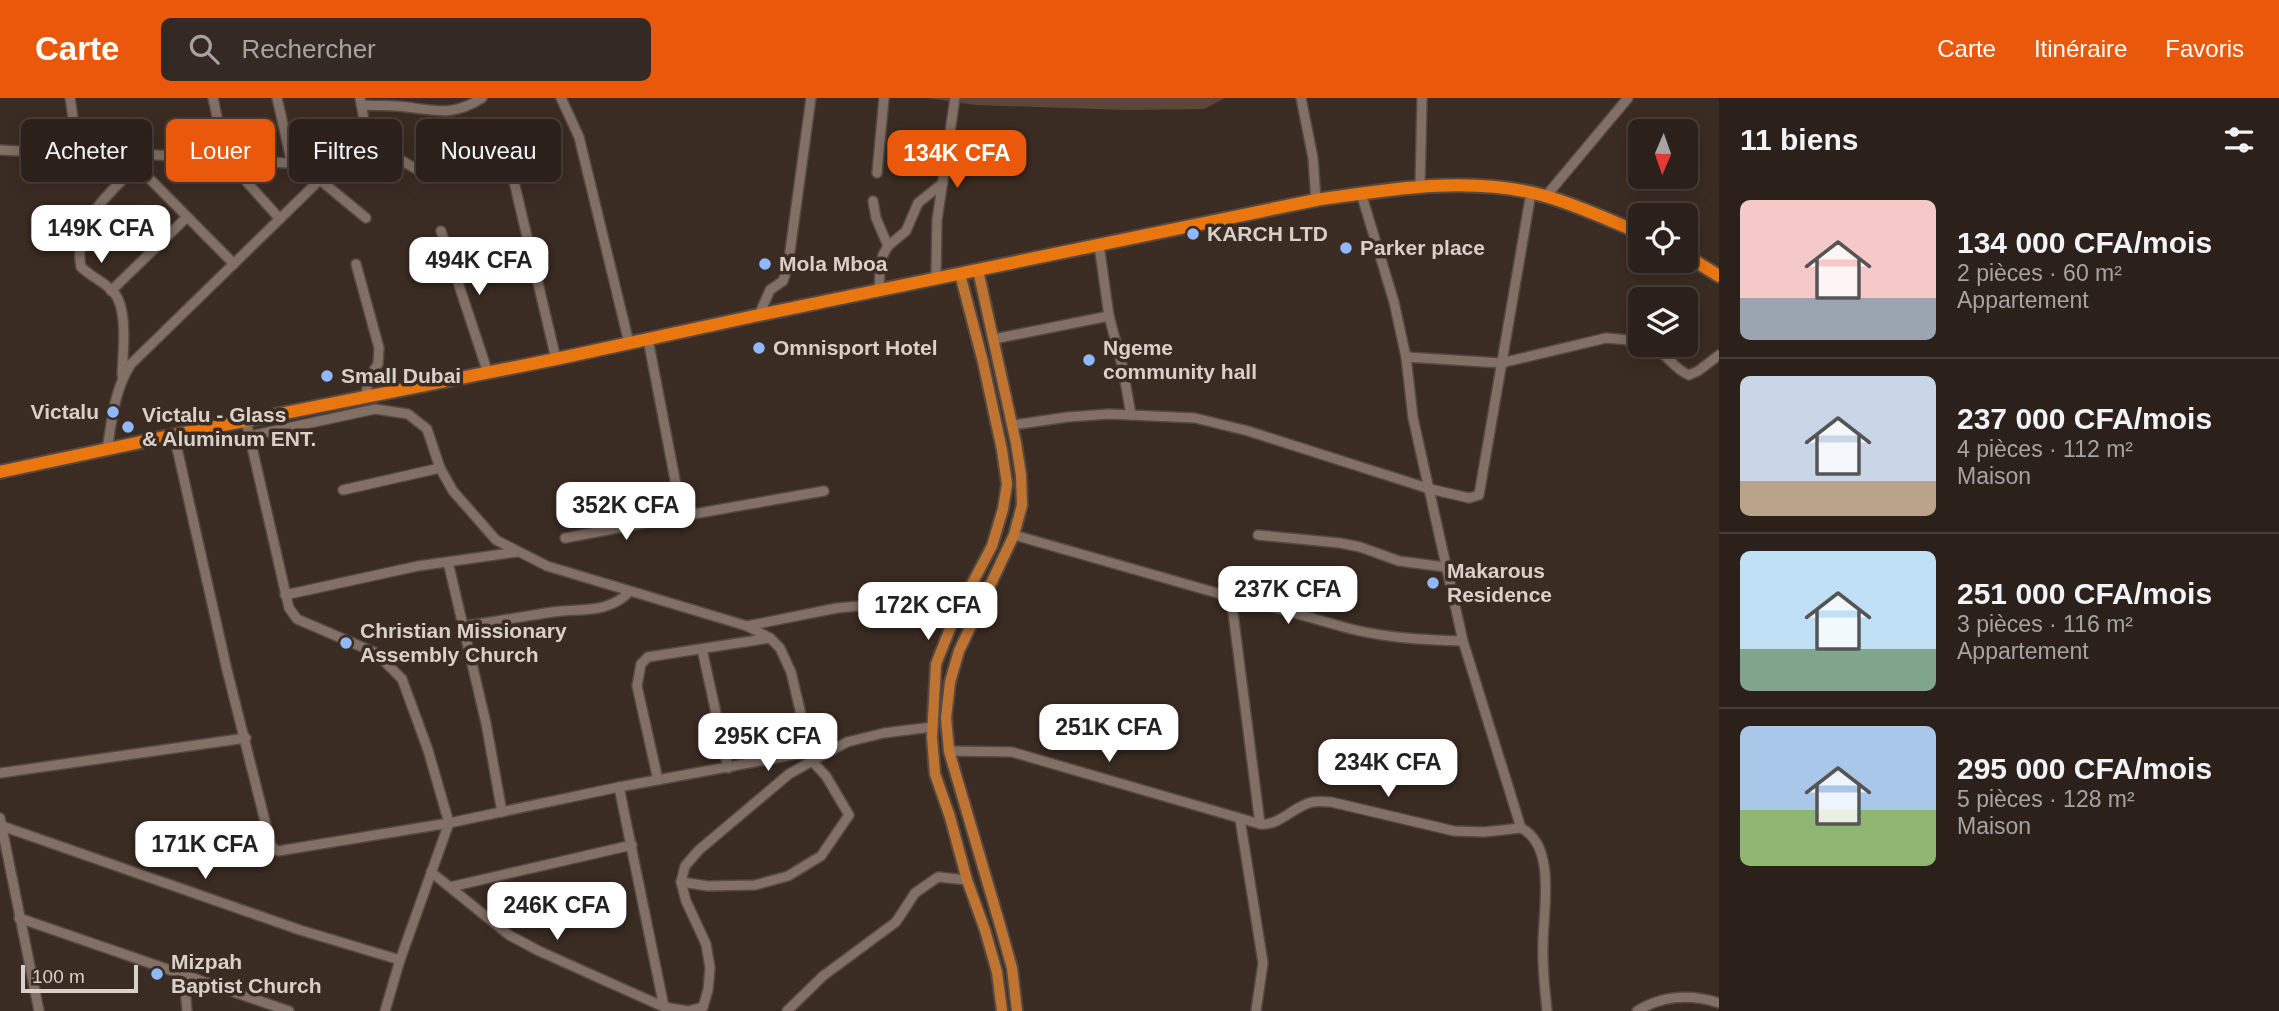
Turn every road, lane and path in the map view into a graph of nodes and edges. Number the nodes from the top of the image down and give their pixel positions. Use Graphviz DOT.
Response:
graph roads {
  1 [pos="70,98"];
  2 [pos="213,98"];
  3 [pos="277,98"];
  4 [pos="482,98"];
  5 [pos="561,98"];
  6 [pos="811,98"];
  7 [pos="884,98"];
  8 [pos="955,98"];
  9 [pos="1301,98"];
  10 [pos="1422,98"];
  11 [pos="1628,98"];
  12 [pos="361,102"];
  13 [pos="74,119"];
  14 [pos="217,119"];
  15 [pos="0,150"];
  16 [pos="21,151"];
  17 [pos="289,151"];
  18 [pos="877,173"];
  19 [pos="152,181"];
  20 [pos="122,182"];
  21 [pos="247,182"];
  22 [pos="318,182"];
  23 [pos="322,182"];
  24 [pos="514,182"];
  25 [pos="943,183"];
  26 [pos="1420,187"];
  27 [pos="1361,193"];
  28 [pos="1531,193"];
  29 [pos="1546,196"];
  30 [pos="1316,200"];
  31 [pos="873,201"];
  32 [pos="187,217"];
  33 [pos="366,218"];
  34 [pos="280,219"];
  35 [pos="1628,228"];
  36 [pos="441,231"];
  37 [pos="1099,245"];
  38 [pos="888,246"];
  39 [pos="1698,263"];
  40 [pos="234,264"];
  41 [pos="356,264"];
  42 [pos="978,270"];
  43 [pos="960,274"];
  44 [pos="1719,276"];
  45 [pos="936,279"];
  46 [pos="879,290"];
  47 [pos="111,291"];
  48 [pos="760,315"];
  49 [pos="1109,316"];
  50 [pos="648,339"];
  51 [pos="994,339"];
  52 [pos="1628,340"];
  53 [pos="629,343"];
  54 [pos="1719,355"];
  55 [pos="1406,357"];
  56 [pos="1667,357"];
  57 [pos="556,359"];
  58 [pos="1501,363"];
  59 [pos="488,373"];
  60 [pos="122,377"];
  61 [pos="366,397"];
  62 [pos="1131,415"];
  63 [pos="246,421"];
  64 [pos="1013,425"];
  65 [pos="174,435"];
  66 [pos="250,436"];
  67 [pos="107,450"];
  68 [pos="440,468"];
  69 [pos="0,472"];
  70 [pos="1430,489"];
  71 [pos="343,490"];
  72 [pos="824,491"];
  73 [pos="682,516"];
  74 [pos="1014,535"];
  75 [pos="1258,535"];
  76 [pos="565,538"];
  77 [pos="517,552"];
  78 [pos="448,562"];
  79 [pos="1445,567"];
  80 [pos="629,592"];
  81 [pos="285,595"];
  82 [pos="1231,597"];
  83 [pos="955,615"];
  84 [pos="462,626"];
  85 [pos="747,626"];
  86 [pos="770,638"];
  87 [pos="1463,641"];
  88 [pos="702,649"];
  89 [pos="932,727"];
  90 [pos="246,738"];
  91 [pos="949,751"];
  92 [pos="810,756"];
  93 [pos="728,768"];
  94 [pos="0,773"];
  95 [pos="658,780"];
  96 [pos="618,787"];
  97 [pos="502,812"];
  98 [pos="1240,818"];
  99 [pos="1,822"];
  100 [pos="449,824"];
  101 [pos="1260,824"];
  102 [pos="1521,828"];
  103 [pos="632,845"];
  104 [pos="431,872"];
  105 [pos="967,880"];
  106 [pos="681,881"];
  107 [pos="450,887"];
  108 [pos="19,918"];
  109 [pos="400,960"];
  110 [pos="184,975"];
  111 [pos="1719,1003"];
  112 [pos="664,1007"];
  113 [pos="704,1009"];
  114 [pos="39,1011"];
  115 [pos="187,1011"];
  116 [pos="289,1011"];
  117 [pos="386,1011"];
  118 [pos="787,1011"];
  119 [pos="1002,1011"];
  120 [pos="1017,1011"];
  121 [pos="1256,1011"];
  122 [pos="1547,1011"];
  123 [pos="1637,1011"];
  1 -- 13 [label="street"];
  2 -- 14 [label="street"];
  3 -- 17 [label="street"];
  4 -- 12 [label="street"];
  5 -- 53 [label="street"];
  6 -- 48 [label="street"];
  7 -- 18 [label="street"];
  8 -- 25 [label="street"];
  9 -- 30 [label="street"];
  10 -- 26 [label="street"];
  11 -- 29 [label="street"];
  15 -- 16 [label="street"];
  19 -- 32 [label="street"];
  20 -- 47 [label="street"];
  21 -- 34 [label="street"];
  22 -- 34 [label="street"];
  23 -- 33 [label="street"];
  24 -- 57 [label="street"];
  25 -- 38 [label="street"];
  25 -- 45 [label="street"];
  26 -- 27 [label="highway"];
  26 -- 28 [label="highway"];
  27 -- 30 [label="highway"];
  27 -- 55 [label="street"];
  28 -- 29 [label="highway"];
  28 -- 58 [label="street"];
  29 -- 35 [label="highway"];
  30 -- 37 [label="highway"];
  31 -- 38 [label="street"];
  32 -- 40 [label="street"];
  32 -- 47 [label="street"];
  34 -- 40 [label="street"];
  36 -- 59 [label="street"];
  37 -- 42 [label="highway"];
  37 -- 49 [label="street"];
  38 -- 46 [label="street"];
  39 -- 44 [label="highway"];
  40 -- 60 [label="street"];
  41 -- 61 [label="street"];
  42 -- 43 [label="highway"];
  42 -- 51 [label="main road"];
  43 -- 45 [label="highway"];
  43 -- 83 [label="main road"];
  45 -- 46 [label="highway"];
  46 -- 48 [label="highway"];
  47 -- 60 [label="street"];
  48 -- 50 [label="highway"];
  49 -- 51 [label="street"];
  49 -- 62 [label="street"];
  50 -- 53 [label="highway"];
  50 -- 73 [label="street"];
  51 -- 64 [label="main road"];
  52 -- 58 [label="street"];
  53 -- 57 [label="highway"];
  54 -- 56 [label="street"];
  55 -- 58 [label="street"];
  55 -- 70 [label="street"];
  57 -- 59 [label="highway"];
  58 -- 70 [label="street"];
  59 -- 61 [label="highway"];
  60 -- 67 [label="street"];
  61 -- 63 [label="highway"];
  62 -- 64 [label="street"];
  62 -- 70 [label="street"];
  63 -- 65 [label="highway"];
  63 -- 66 [label="street"];
  64 -- 74 [label="main road"];
  65 -- 67 [label="highway"];
  65 -- 90 [label="street"];
  66 -- 68 [label="street"];
  66 -- 81 [label="street"];
  67 -- 69 [label="highway"];
  68 -- 71 [label="street"];
  68 -- 77 [label="street"];
  70 -- 79 [label="street"];
  72 -- 73 [label="street"];
  73 -- 76 [label="street"];
  74 -- 82 [label="street"];
  74 -- 91 [label="main road"];
  75 -- 79 [label="street"];
  77 -- 78 [label="street"];
  77 -- 80 [label="street"];
  78 -- 81 [label="street"];
  78 -- 84 [label="street"];
  79 -- 87 [label="street"];
  80 -- 84 [label="street"];
  80 -- 85 [label="street"];
  81 -- 100 [label="street"];
  82 -- 87 [label="street"];
  82 -- 101 [label="street"];
  83 -- 85 [label="street"];
  83 -- 89 [label="main road"];
  84 -- 97 [label="street"];
  85 -- 86 [label="street"];
  86 -- 88 [label="street"];
  86 -- 92 [label="street"];
  87 -- 102 [label="street"];
  88 -- 93 [label="street"];
  88 -- 95 [label="street"];
  89 -- 92 [label="street"];
  89 -- 105 [label="main road"];
  90 -- 94 [label="street"];
  90 -- 100 [label="street"];
  91 -- 98 [label="street"];
  91 -- 120 [label="main road"];
  92 -- 93 [label="street"];
  92 -- 106 [label="street"];
  92 -- 106 [label="street"];
  93 -- 95 [label="street"];
  95 -- 96 [label="street"];
  96 -- 97 [label="street"];
  96 -- 103 [label="street"];
  97 -- 100 [label="street"];
  98 -- 101 [label="street"];
  98 -- 121 [label="street"];
  99 -- 108 [label="street"];
  99 -- 109 [label="street"];
  100 -- 104 [label="street"];
  101 -- 102 [label="street"];
  102 -- 122 [label="street"];
  103 -- 107 [label="street"];
  103 -- 112 [label="street"];
  104 -- 107 [label="street"];
  104 -- 109 [label="street"];
  105 -- 118 [label="street"];
  105 -- 119 [label="main road"];
  106 -- 113 [label="street"];
  107 -- 112 [label="street"];
  108 -- 110 [label="street"];
  108 -- 114 [label="street"];
  109 -- 117 [label="street"];
  110 -- 115 [label="street"];
  110 -- 116 [label="street"];
  111 -- 123 [label="street"];
  112 -- 113 [label="street"];
}
